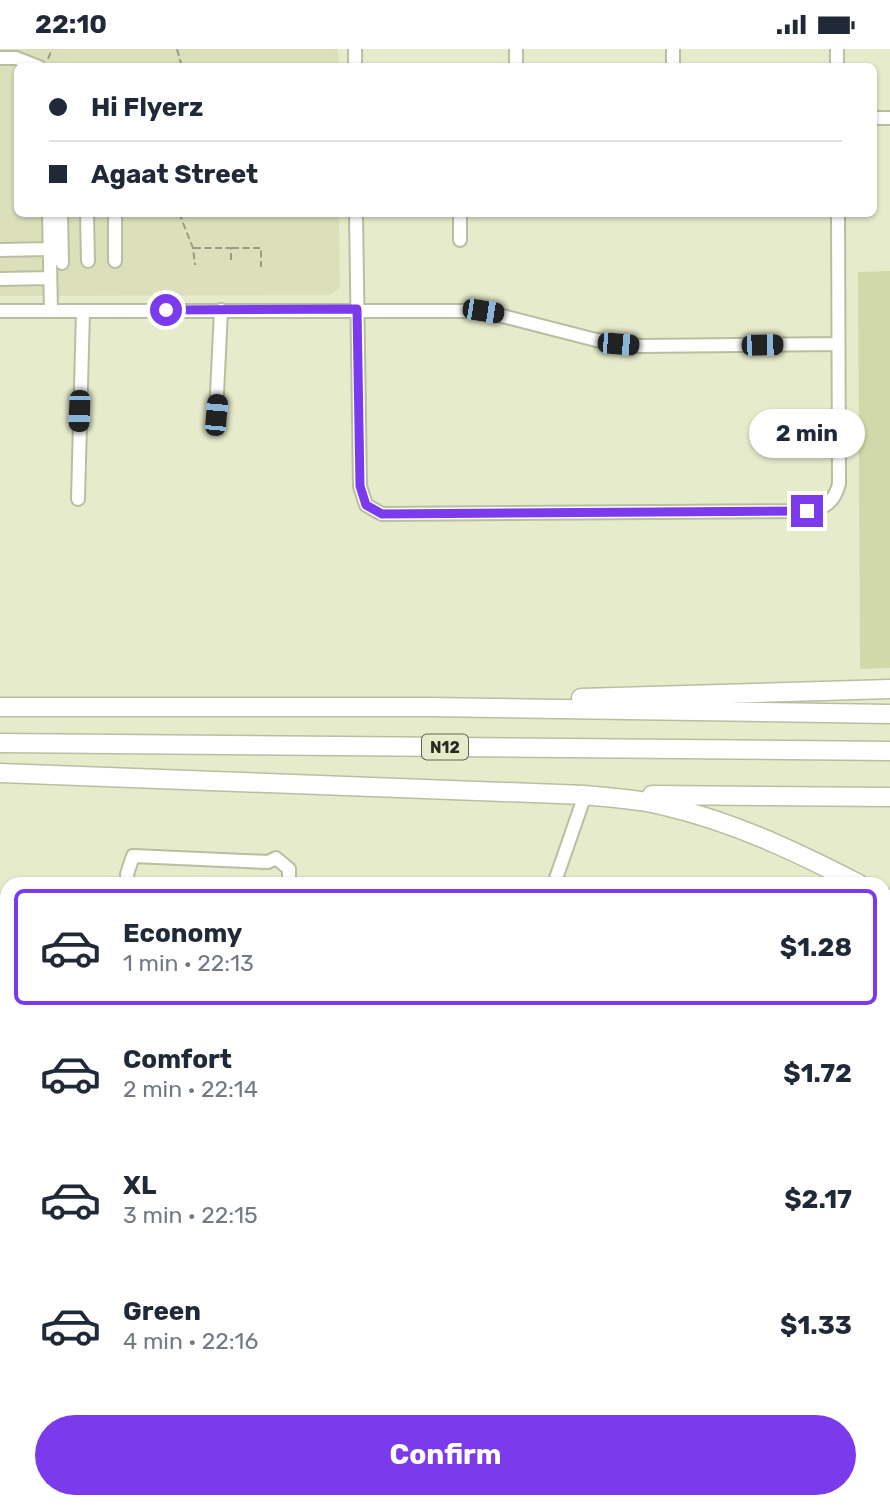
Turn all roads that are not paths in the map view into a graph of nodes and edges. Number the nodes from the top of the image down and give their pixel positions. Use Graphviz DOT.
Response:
graph roads {
  1 [pos="24,49"];
  2 [pos="0,58"];
  3 [pos="32,63"];
  4 [pos="38,63"];
  5 [pos="49,217"];
  6 [pos="61,217"];
  7 [pos="87,217"];
  8 [pos="115,217"];
  9 [pos="356,217"];
  10 [pos="460,217"];
  11 [pos="838,217"];
  12 [pos="460,240"];
  13 [pos="49,249"];
  14 [pos="0,250"];
  15 [pos="88,261"];
  16 [pos="116,261"];
  17 [pos="62,263"];
  18 [pos="49,278"];
  19 [pos="0,279"];
  20 [pos="357,309"];
  21 [pos="221,310"];
  22 [pos="0,311"];
  23 [pos="51,311"];
  24 [pos="83,311"];
  25 [pos="837,344"];
  26 [pos="216,415"];
  27 [pos="78,499"];
  28 [pos="890,689"];
  29 [pos="0,707"];
  30 [pos="430,707"];
  31 [pos="890,713"];
  32 [pos="0,743"];
  33 [pos="890,751"];
  34 [pos="0,773"];
  35 [pos="585,795"];
  36 [pos="890,797"];
  37 [pos="127,877"];
  38 [pos="289,877"];
  39 [pos="556,877"];
  40 [pos="846,877"];
  1 -- 4 [label="street"];
  2 -- 3 [label="street"];
  5 -- 13 [label="street"];
  6 -- 17 [label="street"];
  7 -- 15 [label="street"];
  8 -- 16 [label="street"];
  9 -- 20 [label="street"];
  10 -- 12 [label="street"];
  11 -- 25 [label="street"];
  13 -- 14 [label="street"];
  13 -- 18 [label="street"];
  18 -- 19 [label="street"];
  18 -- 23 [label="street"];
  20 -- 21 [label="street"];
  20 -- 25 [label="street"];
  20 -- 25 [label="street"];
  21 -- 24 [label="street"];
  21 -- 26 [label="street"];
  22 -- 23 [label="street"];
  23 -- 24 [label="street"];
  24 -- 27 [label="street"];
  28 -- 30 [label="highway"];
  29 -- 30 [label="highway"];
  30 -- 31 [label="highway"];
  32 -- 33 [label="highway, N12"];
  34 -- 35 [label="highway"];
  35 -- 36 [label="highway"];
  35 -- 39 [label="street"];
  35 -- 40 [label="highway"];
  37 -- 38 [label="street"];
}
